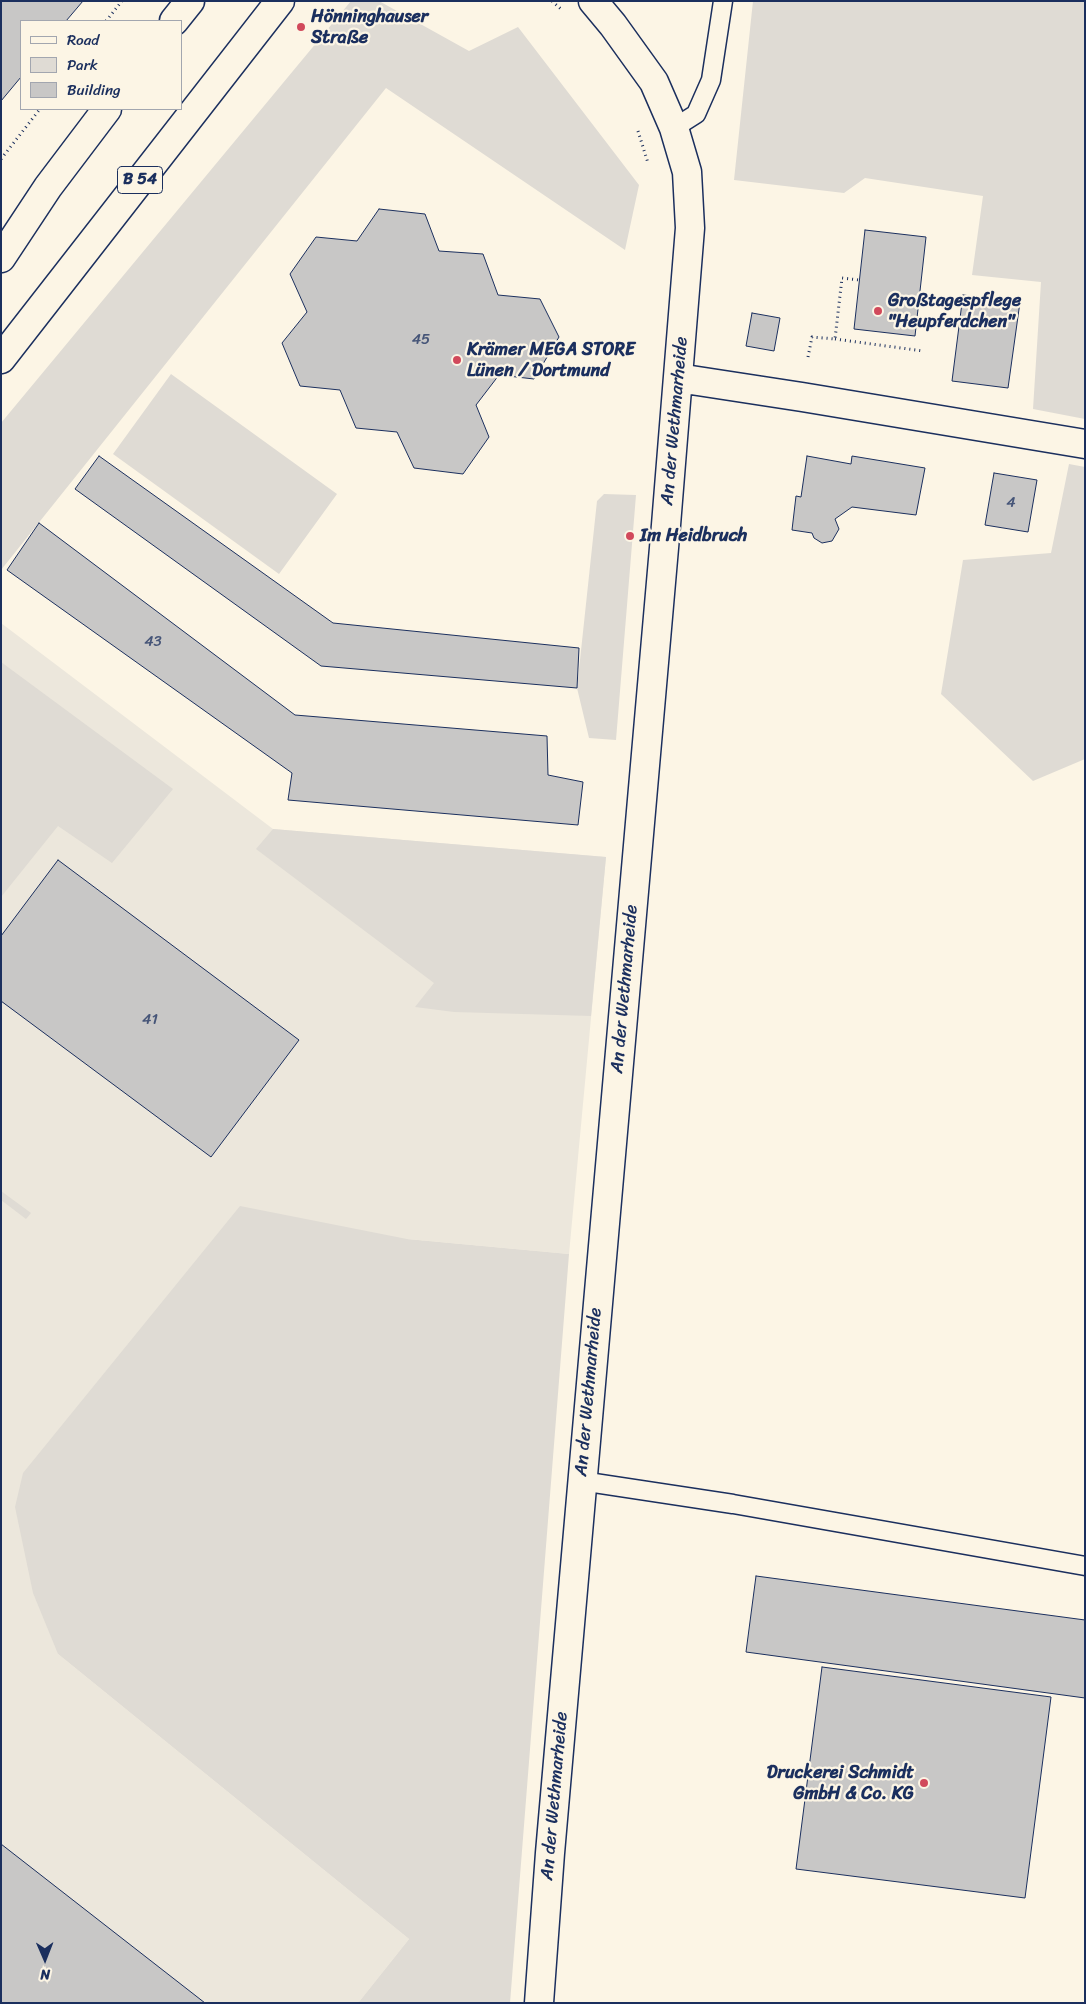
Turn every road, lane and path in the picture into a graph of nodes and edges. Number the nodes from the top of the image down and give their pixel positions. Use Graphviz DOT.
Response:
graph roads {
  1 [pos="122,1"];
  2 [pos="190,1"];
  3 [pos="280,1"];
  4 [pos="592,1"];
  5 [pos="724,1"];
  6 [pos="107,20"];
  7 [pos="175,20"];
  8 [pos="39,110"];
  9 [pos="106,110"];
  10 [pos="674,128"];
  11 [pos="1,159"];
  12 [pos="1,258"];
  13 [pos="859,280"];
  14 [pos="835,339"];
  15 [pos="923,351"];
  16 [pos="808,357"];
  17 [pos="1,359"];
  18 [pos="678,378"];
  19 [pos="1085,444"];
  20 [pos="581,1481"];
  21 [pos="1085,1566"];
  22 [pos="539,2003"];
  1 -- 6 [label="path"];
  2 -- 7 [label="street"];
  3 -- 17 [label="street, B 54"];
  4 -- 10 [label="street, An der Wethmarheide"];
  5 -- 10 [label="lane"];
  8 -- 11 [label="path"];
  9 -- 12 [label="street"];
  10 -- 18 [label="street, An der Wethmarheide"];
  13 -- 14 [label="path"];
  14 -- 15 [label="path"];
  14 -- 16 [label="path"];
  18 -- 19 [label="street"];
  18 -- 20 [label="street, An der Wethmarheide"];
  20 -- 21 [label="lane"];
  20 -- 22 [label="street, An der Wethmarheide"];
}
